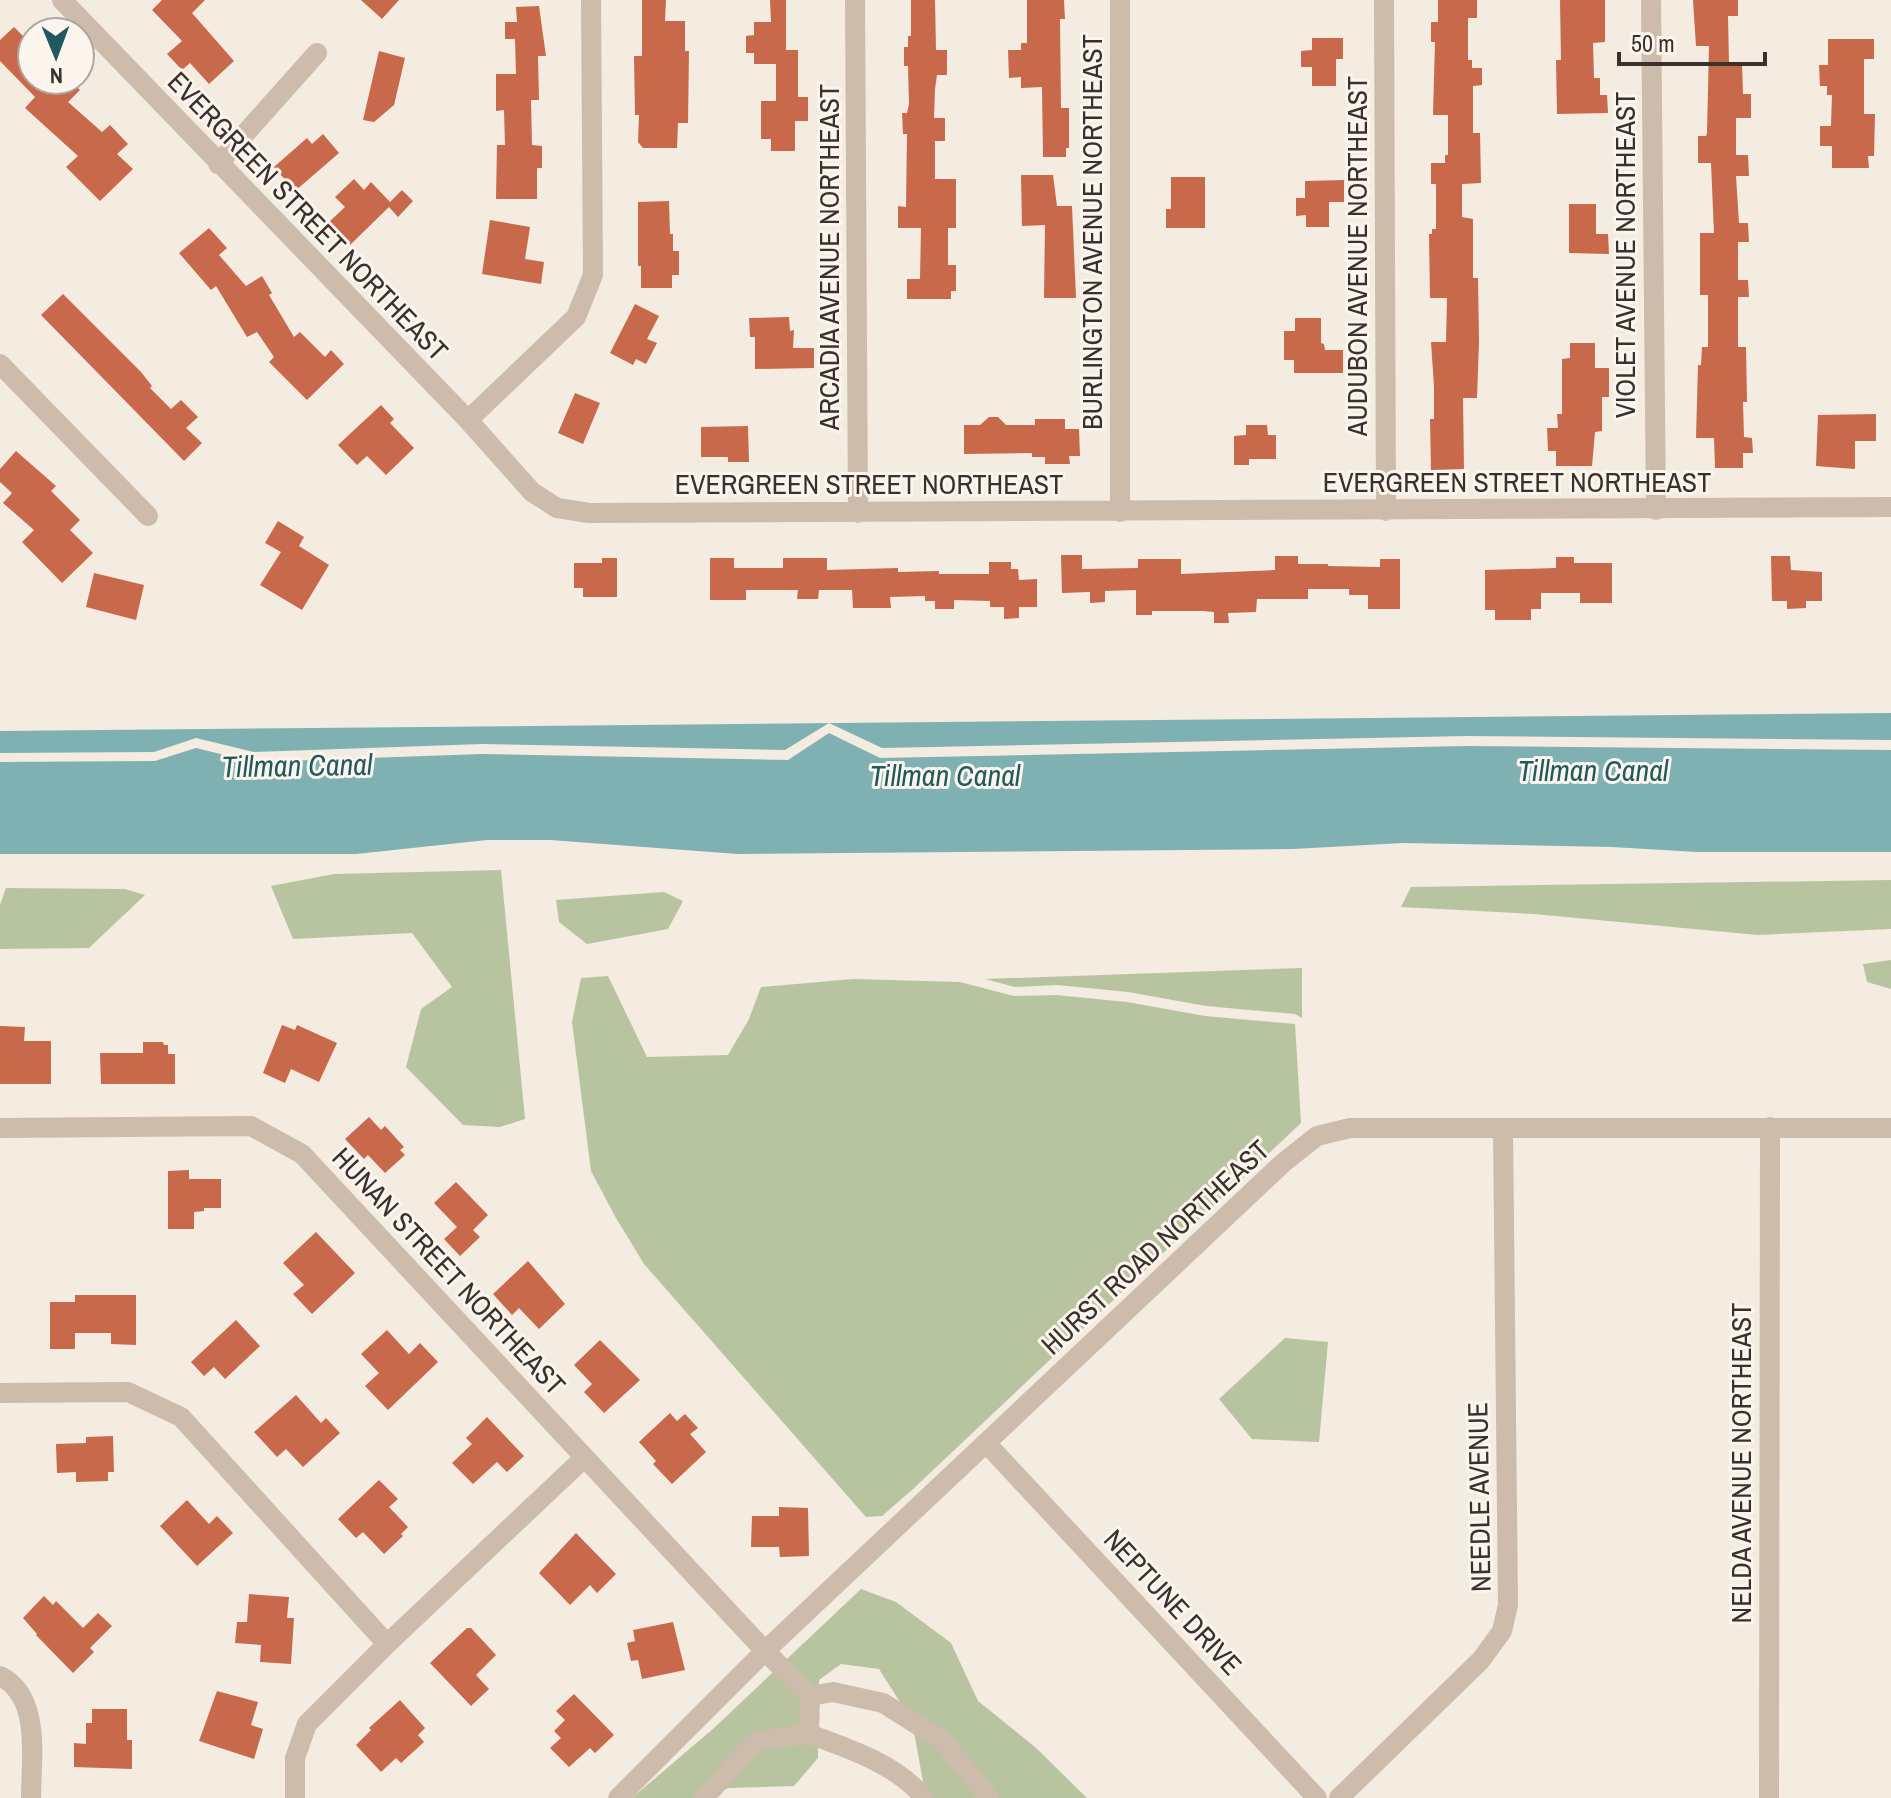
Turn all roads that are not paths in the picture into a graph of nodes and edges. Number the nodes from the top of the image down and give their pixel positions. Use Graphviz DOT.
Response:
graph roads {
  1 [pos="62,0"];
  2 [pos="591,0"];
  3 [pos="855,0"];
  4 [pos="1120,0"];
  5 [pos="1384,0"];
  6 [pos="1651,0"];
  7 [pos="317,53"];
  8 [pos="218,164"];
  9 [pos="0,364"];
  10 [pos="468,420"];
  11 [pos="1891,507"];
  12 [pos="1656,510"];
  13 [pos="1386,511"];
  14 [pos="1120,512"];
  15 [pos="858,513"];
  16 [pos="148,516"];
  17 [pos="1770,1127"];
  18 [pos="0,1128"];
  19 [pos="1503,1128"];
  20 [pos="1891,1128"];
  21 [pos="0,1393"];
  22 [pos="987,1444"];
  23 [pos="584,1458"];
  24 [pos="387,1644"];
  25 [pos="765,1651"];
  26 [pos="7,1679"];
  27 [pos="810,1696"];
  28 [pos="809,1734"];
  29 [pos="31,1798"];
  30 [pos="295,1798"];
  31 [pos="618,1798"];
  32 [pos="704,1798"];
  33 [pos="924,1798"];
  34 [pos="989,1798"];
  35 [pos="1317,1798"];
  36 [pos="1339,1798"];
  37 [pos="1769,1798"];
  1 -- 8 [label="street, EVERGREEN STREET NORTHEAST"];
  2 -- 10 [label="street"];
  3 -- 15 [label="street, ARCADIA AVENUE NORTHEAST"];
  4 -- 14 [label="street, BURLINGTON AVENUE NORTHEAST"];
  5 -- 13 [label="street, AUDUBON AVENUE NORTHEAST"];
  6 -- 12 [label="street, VIOLET AVENUE NORTHEAST"];
  7 -- 8 [label="street"];
  8 -- 10 [label="street, EVERGREEN STREET NORTHEAST"];
  9 -- 16 [label="street"];
  10 -- 15 [label="street, EVERGREEN STREET NORTHEAST"];
  11 -- 12 [label="street, EVERGREEN STREET NORTHEAST"];
  12 -- 13 [label="street, EVERGREEN STREET NORTHEAST"];
  13 -- 14 [label="street, EVERGREEN STREET NORTHEAST"];
  14 -- 15 [label="street, EVERGREEN STREET NORTHEAST"];
  17 -- 19 [label="street, HURST ROAD NORTHEAST"];
  17 -- 20 [label="street, HURST ROAD NORTHEAST"];
  17 -- 37 [label="street, NELDA AVENUE NORTHEAST"];
  18 -- 23 [label="street, HUNAN STREET NORTHEAST"];
  19 -- 22 [label="street, HURST ROAD NORTHEAST"];
  19 -- 36 [label="street, NEEDLE AVENUE"];
  21 -- 24 [label="street"];
  22 -- 25 [label="street, HURST ROAD NORTHEAST"];
  22 -- 35 [label="street, NEPTUNE DRIVE"];
  23 -- 24 [label="street"];
  23 -- 25 [label="street, HUNAN STREET NORTHEAST"];
  24 -- 30 [label="street"];
  25 -- 27 [label="street, HUNAN STREET NORTHEAST"];
  25 -- 31 [label="street, HURST ROAD NORTHEAST"];
  26 -- 29 [label="street"];
  27 -- 28 [label="street"];
  27 -- 34 [label="street"];
  28 -- 32 [label="street"];
  28 -- 33 [label="street"];
}
